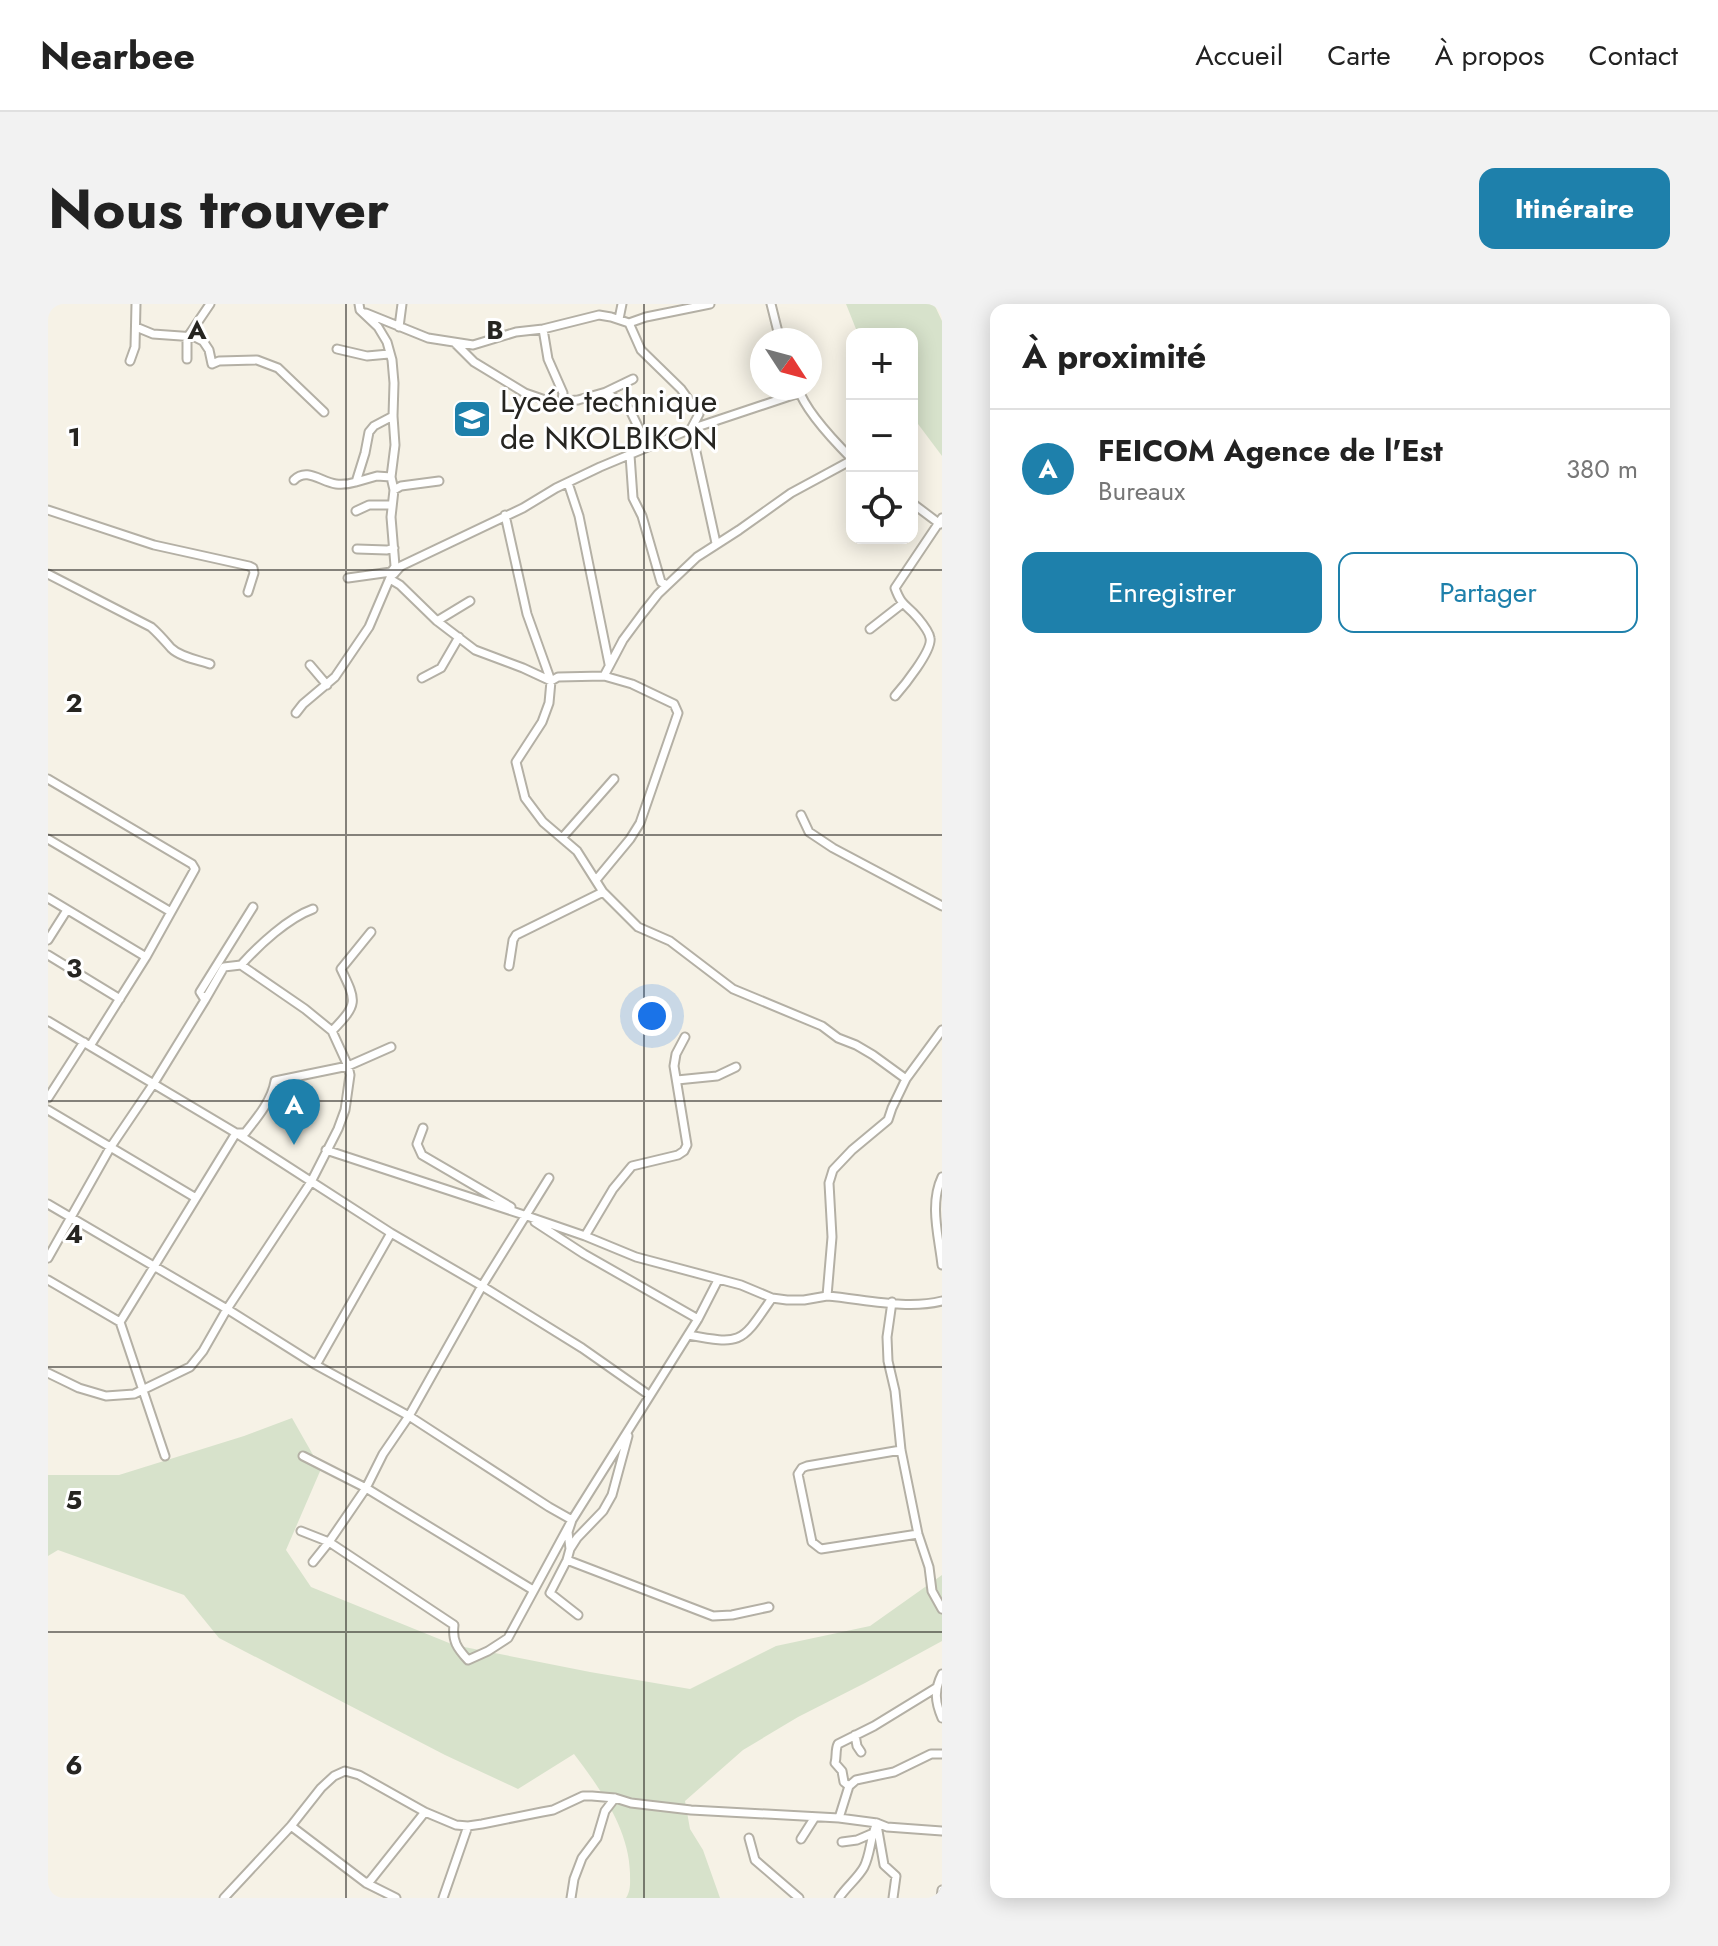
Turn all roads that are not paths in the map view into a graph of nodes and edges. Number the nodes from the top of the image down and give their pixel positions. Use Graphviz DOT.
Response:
graph roads {
  1 [pos="136,304"];
  2 [pos="210,304"];
  3 [pos="402,304"];
  4 [pos="622,304"];
  5 [pos="710,304"];
  6 [pos="771,304"];
  7 [pos="360,307"];
  8 [pos="619,319"];
  9 [pos="629,323"];
  10 [pos="136,327"];
  11 [pos="399,327"];
  12 [pos="777,328"];
  13 [pos="543,329"];
  14 [pos="187,338"];
  15 [pos="453,341"];
  16 [pos="337,349"];
  17 [pos="389,354"];
  18 [pos="187,359"];
  19 [pos="130,361"];
  20 [pos="633,379"];
  21 [pos="606,392"];
  22 [pos="773,400"];
  23 [pos="804,400"];
  24 [pos="562,401"];
  25 [pos="324,412"];
  26 [pos="393,416"];
  27 [pos="691,429"];
  28 [pos="652,446"];
  29 [pos="846,452"];
  30 [pos="630,455"];
  31 [pos="846,462"];
  32 [pos="391,477"];
  33 [pos="294,480"];
  34 [pos="439,481"];
  35 [pos="356,482"];
  36 [pos="568,483"];
  37 [pos="394,490"];
  38 [pos="392,505"];
  39 [pos="918,507"];
  40 [pos="48,510"];
  41 [pos="356,511"];
  42 [pos="505,515"];
  43 [pos="941,522"];
  44 [pos="716,543"];
  45 [pos="394,548"];
  46 [pos="357,549"];
  47 [pos="395,566"];
  48 [pos="48,574"];
  49 [pos="348,578"];
  50 [pos="390,579"];
  51 [pos="667,585"];
  52 [pos="248,592"];
  53 [pos="470,601"];
  54 [pos="902,604"];
  55 [pos="437,621"];
  56 [pos="870,629"];
  57 [pos="459,637"];
  58 [pos="210,664"];
  59 [pos="609,664"];
  60 [pos="310,665"];
  61 [pos="604,676"];
  62 [pos="422,678"];
  63 [pos="551,681"];
  64 [pos="327,685"];
  65 [pos="895,696"];
  66 [pos="296,713"];
  67 [pos="48,779"];
  68 [pos="614,779"];
  69 [pos="801,815"];
  70 [pos="562,838"];
  71 [pos="48,839"];
  72 [pos="596,880"];
  73 [pos="603,892"];
  74 [pos="48,898"];
  75 [pos="942,906"];
  76 [pos="253,907"];
  77 [pos="313,909"];
  78 [pos="67,910"];
  79 [pos="171,912"];
  80 [pos="371,932"];
  81 [pos="48,940"];
  82 [pos="48,955"];
  83 [pos="146,957"];
  84 [pos="241,965"];
  85 [pos="509,966"];
  86 [pos="120,999"];
  87 [pos="205,1000"];
  88 [pos="48,1021"];
  89 [pos="942,1030"];
  90 [pos="332,1031"];
  91 [pos="685,1037"];
  92 [pos="87,1044"];
  93 [pos="391,1047"];
  94 [pos="348,1066"];
  95 [pos="736,1067"];
  96 [pos="906,1079"];
  97 [pos="677,1080"];
  98 [pos="154,1083"];
  99 [pos="48,1098"];
  100 [pos="48,1110"];
  101 [pos="423,1128"];
  102 [pos="236,1133"];
  103 [pos="110,1148"];
  104 [pos="326,1150"];
  105 [pos="942,1177"];
  106 [pos="549,1178"];
  107 [pos="311,1182"];
  108 [pos="196,1198"];
  109 [pos="48,1204"];
  110 [pos="524,1215"];
  111 [pos="70,1217"];
  112 [pos="391,1233"];
  113 [pos="585,1236"];
  114 [pos="48,1258"];
  115 [pos="154,1265"];
  116 [pos="942,1265"];
  117 [pos="48,1280"];
  118 [pos="718,1280"];
  119 [pos="482,1286"];
  120 [pos="827,1296"];
  121 [pos="772,1298"];
  122 [pos="787,1300"];
  123 [pos="942,1301"];
  124 [pos="892,1302"];
  125 [pos="227,1309"];
  126 [pos="762,1313"];
  127 [pos="698,1319"];
  128 [pos="120,1322"];
  129 [pos="688,1335"];
  130 [pos="316,1365"];
  131 [pos="48,1373"];
  132 [pos="142,1390"];
  133 [pos="649,1395"];
  134 [pos="409,1416"];
  135 [pos="901,1450"];
  136 [pos="165,1456"];
  137 [pos="303,1456"];
  138 [pos="366,1488"];
  139 [pos="572,1520"];
  140 [pos="301,1531"];
  141 [pos="918,1534"];
  142 [pos="329,1542"];
  143 [pos="570,1549"];
  144 [pos="567,1560"];
  145 [pos="313,1562"];
  146 [pos="533,1590"];
  147 [pos="769,1607"];
  148 [pos="942,1609"];
  149 [pos="578,1615"];
  150 [pos="942,1674"];
  151 [pos="936,1688"];
  152 [pos="942,1718"];
  153 [pos="855,1735"];
  154 [pos="861,1752"];
  155 [pos="942,1754"];
  156 [pos="849,1786"];
  157 [pos="615,1798"];
  158 [pos="425,1812"];
  159 [pos="815,1817"];
  160 [pos="839,1818"];
  161 [pos="877,1823"];
  162 [pos="291,1826"];
  163 [pos="468,1826"];
  164 [pos="942,1831"];
  165 [pos="871,1834"];
  166 [pos="749,1838"];
  167 [pos="801,1839"];
  168 [pos="842,1842"];
  169 [pos="366,1883"];
  170 [pos="942,1890"];
  171 [pos="224,1898"];
  172 [pos="396,1898"];
  173 [pos="443,1898"];
  174 [pos="571,1898"];
  175 [pos="799,1898"];
  176 [pos="839,1898"];
  177 [pos="893,1898"];
  178 [pos="941,1898"];
  1 -- 10 [label="street"];
  2 -- 14 [label="street"];
  3 -- 11 [label="street"];
  4 -- 8 [label="street"];
  5 -- 9 [label="street"];
  6 -- 12 [label="street"];
  7 -- 11 [label="street"];
  7 -- 17 [label="street"];
  8 -- 9 [label="street"];
  8 -- 13 [label="street"];
  9 -- 27 [label="street"];
  10 -- 14 [label="street"];
  10 -- 19 [label="street"];
  11 -- 15 [label="street"];
  13 -- 15 [label="street"];
  13 -- 24 [label="street"];
  14 -- 18 [label="street"];
  14 -- 25 [label="street"];
  15 -- 24 [label="street"];
  16 -- 17 [label="street"];
  17 -- 26 [label="street"];
  20 -- 21 [label="street"];
  21 -- 24 [label="street"];
  21 -- 28 [label="street"];
  22 -- 27 [label="street"];
  23 -- 29 [label="street"];
  26 -- 32 [label="street"];
  26 -- 35 [label="street"];
  27 -- 28 [label="street"];
  27 -- 44 [label="street"];
  28 -- 30 [label="street"];
  30 -- 36 [label="street"];
  30 -- 51 [label="street"];
  31 -- 44 [label="street"];
  32 -- 35 [label="street"];
  32 -- 37 [label="street"];
  33 -- 35 [label="street"];
  34 -- 37 [label="street"];
  36 -- 42 [label="street"];
  36 -- 59 [label="street"];
  37 -- 38 [label="street"];
  38 -- 41 [label="street"];
  38 -- 45 [label="street"];
  39 -- 43 [label="street"];
  40 -- 52 [label="street"];
  42 -- 50 [label="street"];
  42 -- 63 [label="street"];
  43 -- 54 [label="street"];
  44 -- 51 [label="street"];
  45 -- 46 [label="street"];
  45 -- 47 [label="street"];
  47 -- 49 [label="street"];
  47 -- 50 [label="street"];
  48 -- 58 [label="street"];
  50 -- 55 [label="street"];
  50 -- 64 [label="street"];
  51 -- 59 [label="street"];
  53 -- 55 [label="street"];
  54 -- 56 [label="street"];
  54 -- 65 [label="street"];
  55 -- 57 [label="street"];
  57 -- 62 [label="street"];
  57 -- 63 [label="street"];
  59 -- 61 [label="street"];
  60 -- 64 [label="street"];
  61 -- 63 [label="street"];
  61 -- 72 [label="street"];
  63 -- 70 [label="street"];
  64 -- 66 [label="street"];
  67 -- 79 [label="street"];
  68 -- 70 [label="street"];
  69 -- 75 [label="street"];
  70 -- 72 [label="street"];
  71 -- 79 [label="street"];
  72 -- 73 [label="street"];
  73 -- 85 [label="street"];
  73 -- 96 [label="street"];
  74 -- 78 [label="street"];
  76 -- 87 [label="street"];
  77 -- 84 [label="street"];
  78 -- 81 [label="street"];
  78 -- 83 [label="street"];
  79 -- 83 [label="street"];
  80 -- 90 [label="street"];
  82 -- 86 [label="street"];
  83 -- 86 [label="street"];
  84 -- 87 [label="street"];
  84 -- 90 [label="street"];
  86 -- 92 [label="street"];
  87 -- 98 [label="street"];
  88 -- 92 [label="street"];
  89 -- 96 [label="street"];
  90 -- 94 [label="street"];
  91 -- 97 [label="street"];
  92 -- 98 [label="street"];
  92 -- 99 [label="street"];
  93 -- 94 [label="street"];
  94 -- 102 [label="street"];
  94 -- 104 [label="street"];
  95 -- 97 [label="street"];
  96 -- 120 [label="street"];
  97 -- 113 [label="street"];
  98 -- 102 [label="street"];
  98 -- 103 [label="street"];
  100 -- 103 [label="street"];
  101 -- 110 [label="street"];
  102 -- 107 [label="street"];
  102 -- 108 [label="street"];
  103 -- 108 [label="street"];
  103 -- 111 [label="street"];
  104 -- 107 [label="street"];
  104 -- 110 [label="street"];
  105 -- 116 [label="street"];
  106 -- 110 [label="street"];
  107 -- 112 [label="street"];
  107 -- 125 [label="street"];
  108 -- 115 [label="street"];
  109 -- 111 [label="street"];
  110 -- 113 [label="street"];
  110 -- 119 [label="street"];
  110 -- 127 [label="street"];
  111 -- 114 [label="street"];
  111 -- 115 [label="street"];
  112 -- 119 [label="street"];
  112 -- 130 [label="street"];
  113 -- 118 [label="street"];
  115 -- 125 [label="street"];
  115 -- 128 [label="street"];
  117 -- 128 [label="street"];
  118 -- 121 [label="street"];
  118 -- 127 [label="street"];
  119 -- 133 [label="street"];
  119 -- 134 [label="street"];
  120 -- 122 [label="street"];
  120 -- 124 [label="street"];
  121 -- 122 [label="street"];
  121 -- 126 [label="street"];
  122 -- 126 [label="street"];
  123 -- 124 [label="street"];
  124 -- 135 [label="street"];
  125 -- 130 [label="street"];
  125 -- 132 [label="street"];
  126 -- 129 [label="street"];
  127 -- 129 [label="street"];
  128 -- 132 [label="street"];
  129 -- 133 [label="street"];
  130 -- 134 [label="street"];
  131 -- 132 [label="street"];
  132 -- 136 [label="street"];
  133 -- 139 [label="street"];
  133 -- 143 [label="street"];
  134 -- 138 [label="street"];
  134 -- 139 [label="street"];
  135 -- 141 [label="street"];
  135 -- 141 [label="street"];
  137 -- 138 [label="street"];
  138 -- 142 [label="street"];
  138 -- 146 [label="street"];
  139 -- 143 [label="street"];
  139 -- 146 [label="street"];
  140 -- 142 [label="street"];
  141 -- 148 [label="street"];
  142 -- 145 [label="street"];
  142 -- 146 [label="street"];
  143 -- 144 [label="street"];
  144 -- 147 [label="street"];
  144 -- 149 [label="street"];
  150 -- 151 [label="street"];
  151 -- 152 [label="street"];
  151 -- 153 [label="street"];
  153 -- 154 [label="street"];
  153 -- 156 [label="street"];
  155 -- 156 [label="street"];
  156 -- 160 [label="street"];
  157 -- 159 [label="street"];
  157 -- 163 [label="street"];
  157 -- 174 [label="street"];
  158 -- 162 [label="street"];
  158 -- 163 [label="street"];
  158 -- 169 [label="street"];
  159 -- 160 [label="street"];
  159 -- 167 [label="street"];
  160 -- 161 [label="street"];
  161 -- 164 [label="street"];
  161 -- 165 [label="street"];
  161 -- 177 [label="street"];
  162 -- 169 [label="street"];
  162 -- 171 [label="street"];
  163 -- 173 [label="street"];
  165 -- 168 [label="street"];
  165 -- 176 [label="street"];
  166 -- 175 [label="street"];
  169 -- 172 [label="street"];
  170 -- 178 [label="street"];
}
